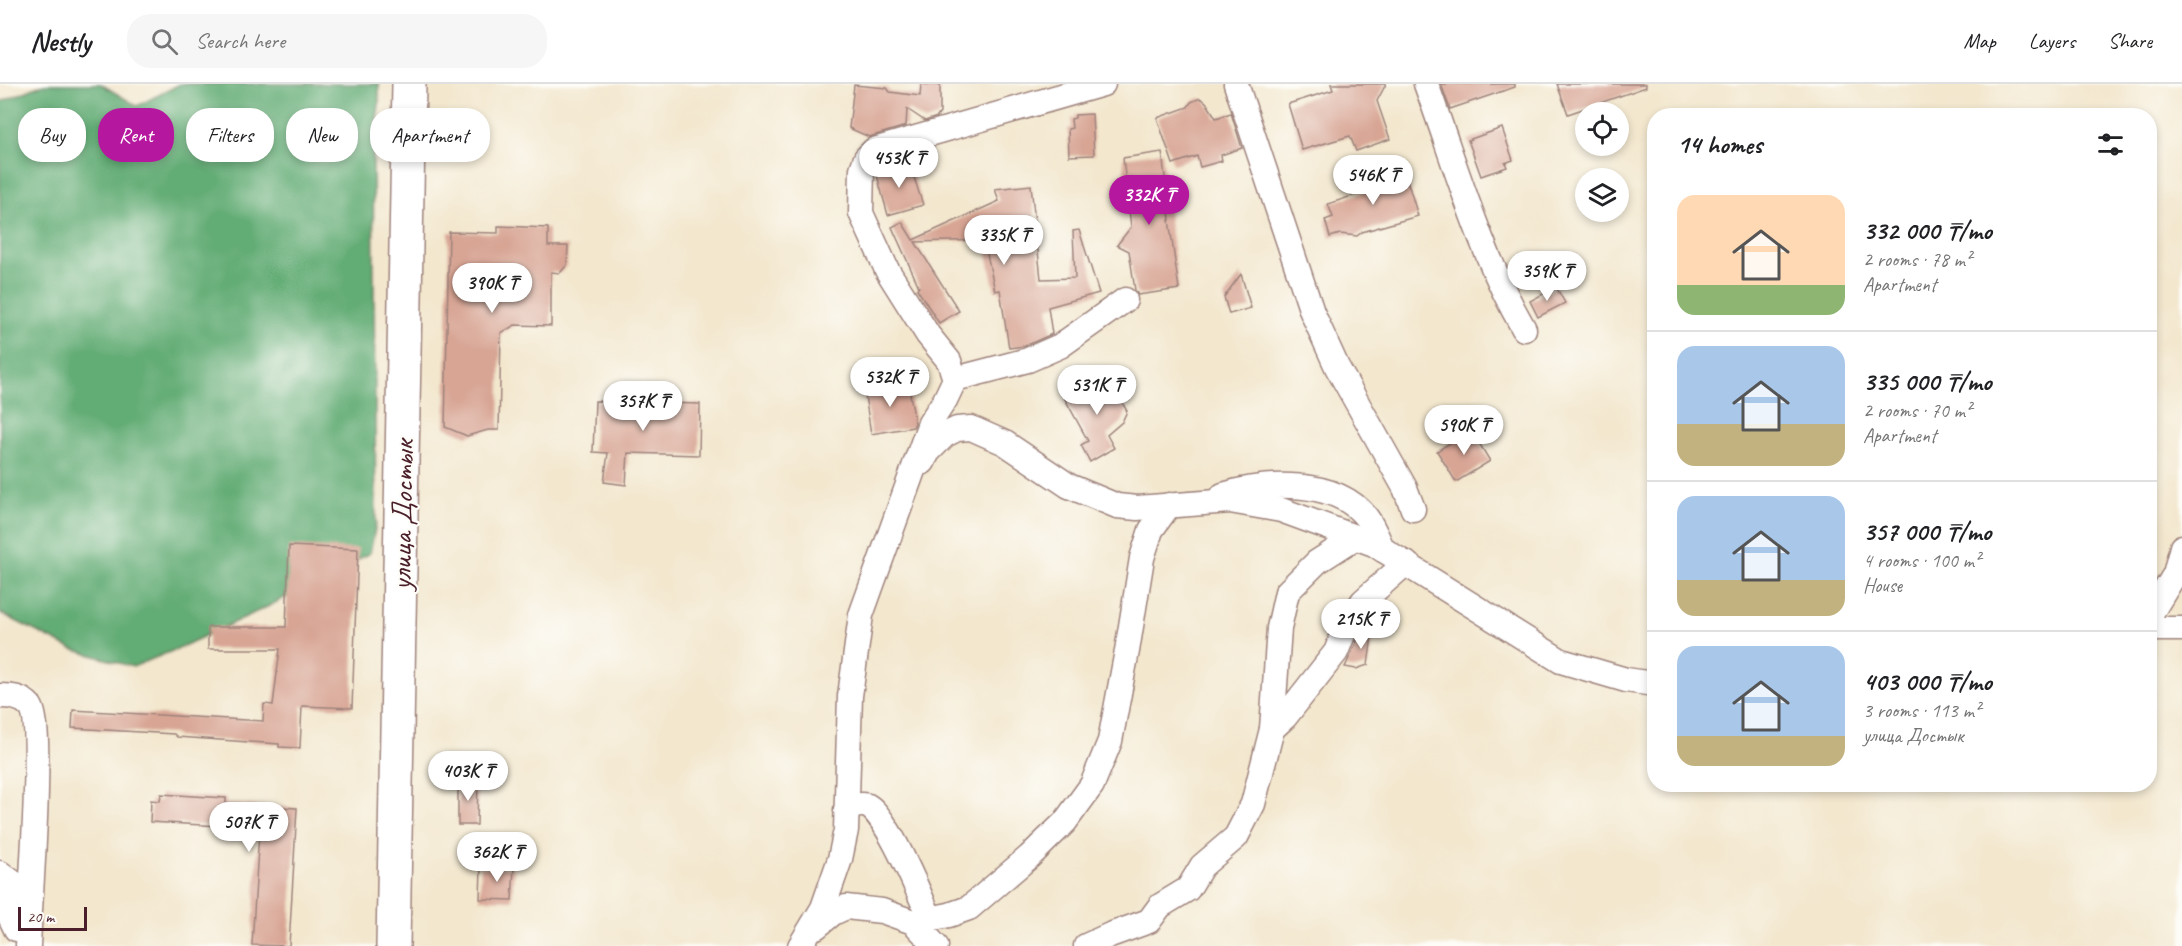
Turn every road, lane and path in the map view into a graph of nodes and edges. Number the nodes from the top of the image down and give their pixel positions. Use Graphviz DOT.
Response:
graph roads {
  1 [pos="410,84"];
  2 [pos="1103,84"];
  3 [pos="1236,84"];
  4 [pos="1426,84"];
  5 [pos="1125,300"];
  6 [pos="1524,329"];
  7 [pos="955,379"];
  8 [pos="940,408"];
  9 [pos="945,435"];
  10 [pos="904,495"];
  11 [pos="1195,503"];
  12 [pos="1169,505"];
  13 [pos="1413,509"];
  14 [pos="1356,537"];
  15 [pos="2182,547"];
  16 [pos="1383,550"];
  17 [pos="1406,563"];
  18 [pos="2157,604"];
  19 [pos="2182,629"];
  20 [pos="2157,630"];
  21 [pos="1647,683"];
  22 [pos="0,696"];
  23 [pos="1272,729"];
  24 [pos="846,810"];
  25 [pos="0,873"];
  26 [pos="0,896"];
  27 [pos="30,902"];
  28 [pos="921,921"];
  29 [pos="18,936"];
  30 [pos="805,939"];
  31 [pos="393,946"];
  32 [pos="936,946"];
  33 [pos="1086,946"];
  1 -- 31 [label="main road, улица Достык"];
  2 -- 7 [label="street"];
  3 -- 13 [label="street"];
  4 -- 6 [label="street"];
  5 -- 7 [label="street"];
  7 -- 8 [label="street"];
  8 -- 9 [label="street"];
  8 -- 10 [label="street"];
  9 -- 10 [label="street"];
  9 -- 12 [label="street"];
  10 -- 24 [label="street"];
  11 -- 12 [label="street"];
  11 -- 14 [label="street"];
  11 -- 16 [label="street"];
  12 -- 28 [label="street"];
  14 -- 16 [label="street"];
  14 -- 23 [label="street"];
  15 -- 18 [label="street"];
  16 -- 17 [label="street"];
  17 -- 21 [label="street"];
  17 -- 23 [label="street"];
  19 -- 20 [label="street"];
  22 -- 27 [label="street"];
  23 -- 33 [label="street"];
  24 -- 28 [label="street"];
  24 -- 30 [label="street"];
  25 -- 27 [label="street"];
  26 -- 29 [label="street"];
  27 -- 29 [label="street"];
  28 -- 30 [label="street"];
  28 -- 32 [label="street"];
}
